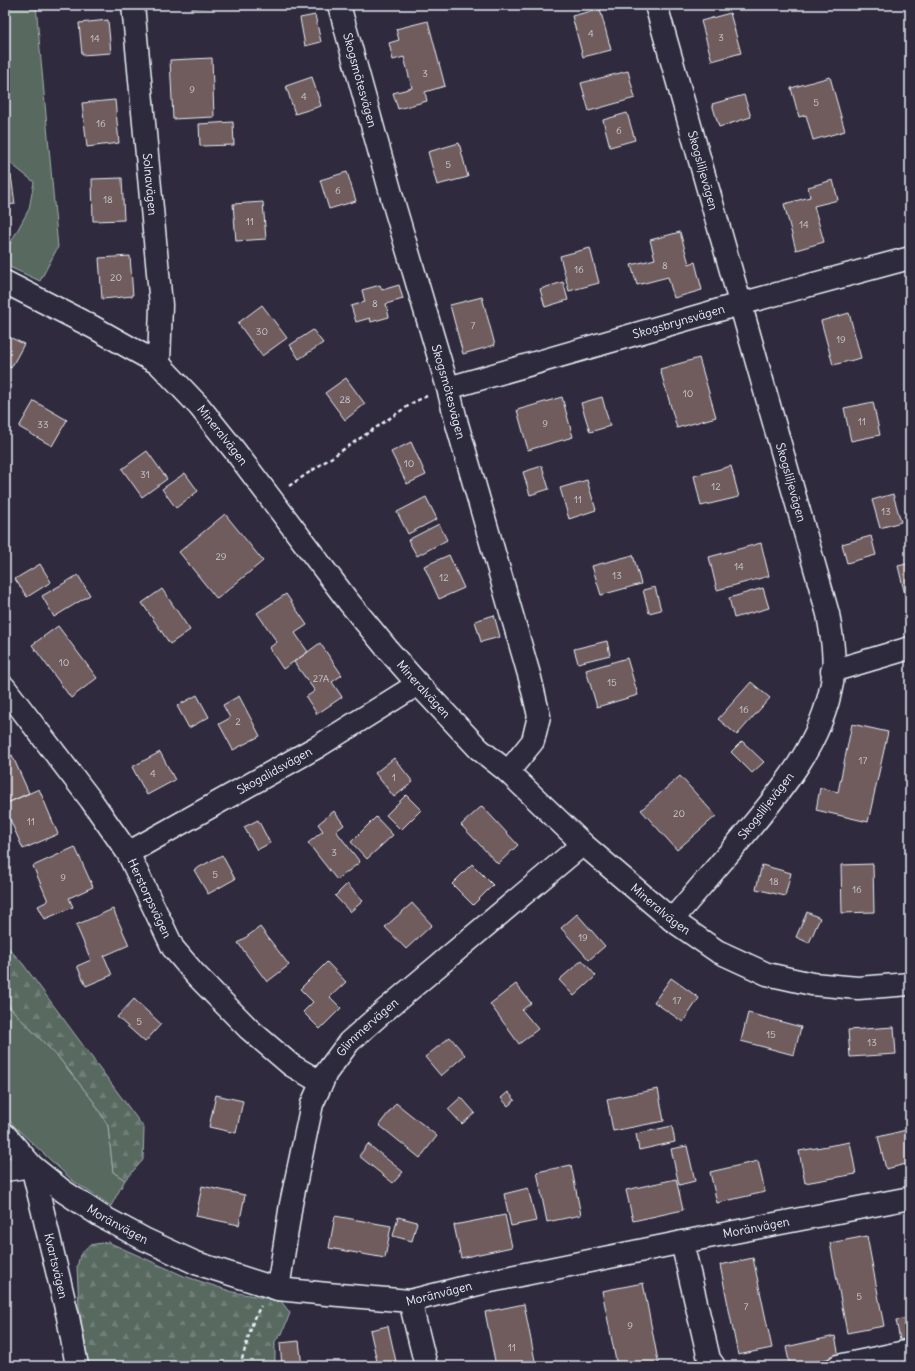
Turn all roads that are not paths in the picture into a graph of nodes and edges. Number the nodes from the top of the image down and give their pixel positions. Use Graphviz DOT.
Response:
graph roads {
  1 [pos="134,5"];
  2 [pos="339,5"];
  3 [pos="656,5"];
  4 [pos="910,258"];
  5 [pos="5,282"];
  6 [pos="740,304"];
  7 [pos="158,364"];
  8 [pos="448,388"];
  9 [pos="910,648"];
  10 [pos="832,671"];
  11 [pos="418,684"];
  12 [pos="5,688"];
  13 [pos="508,772"];
  14 [pos="582,844"];
  15 [pos="128,853"];
  16 [pos="672,920"];
  17 [pos="910,984"];
  18 [pos="322,1083"];
  19 [pos="5,1136"];
  20 [pos="32,1166"];
  21 [pos="5,1170"];
  22 [pos="910,1198"];
  23 [pos="682,1242"];
  24 [pos="278,1289"];
  25 [pos="410,1301"];
  26 [pos="910,1351"];
  27 [pos="77,1366"];
  28 [pos="426,1366"];
  29 [pos="714,1366"];
  30 [pos="838,1366"];
  1 -- 7 [label="street, Solnavägen"];
  2 -- 8 [label="street, Skogsmötesvägen"];
  3 -- 6 [label="street, Skogsliljevägen"];
  4 -- 6 [label="street, Skogsbrynsvägen"];
  5 -- 7 [label="street, Mineralvägen"];
  6 -- 8 [label="street, Skogsbrynsvägen"];
  6 -- 10 [label="street, Skogsliljevägen"];
  7 -- 11 [label="street, Mineralvägen"];
  8 -- 13 [label="street, Skogsmötesvägen"];
  9 -- 10 [label="street"];
  10 -- 16 [label="street, Skogsliljevägen"];
  11 -- 13 [label="street, Mineralvägen"];
  11 -- 15 [label="street, Skogalidsvägen"];
  12 -- 15 [label="street, Herstorpsvägen"];
  13 -- 14 [label="street, Mineralvägen"];
  14 -- 16 [label="street, Mineralvägen"];
  14 -- 18 [label="street, Glimmervägen"];
  15 -- 18 [label="street, Herstorpsvägen"];
  16 -- 17 [label="street, Mineralvägen"];
  18 -- 24 [label="street, Glimmervägen"];
  19 -- 20 [label="street, Moränvägen"];
  20 -- 21 [label="street"];
  20 -- 24 [label="street, Moränvägen"];
  20 -- 27 [label="street, Kvartsvägen"];
  22 -- 23 [label="street, Moränvägen"];
  23 -- 25 [label="street, Moränvägen"];
  23 -- 29 [label="street"];
  24 -- 25 [label="street, Moränvägen"];
  25 -- 28 [label="street"];
  26 -- 30 [label="street"];
}
